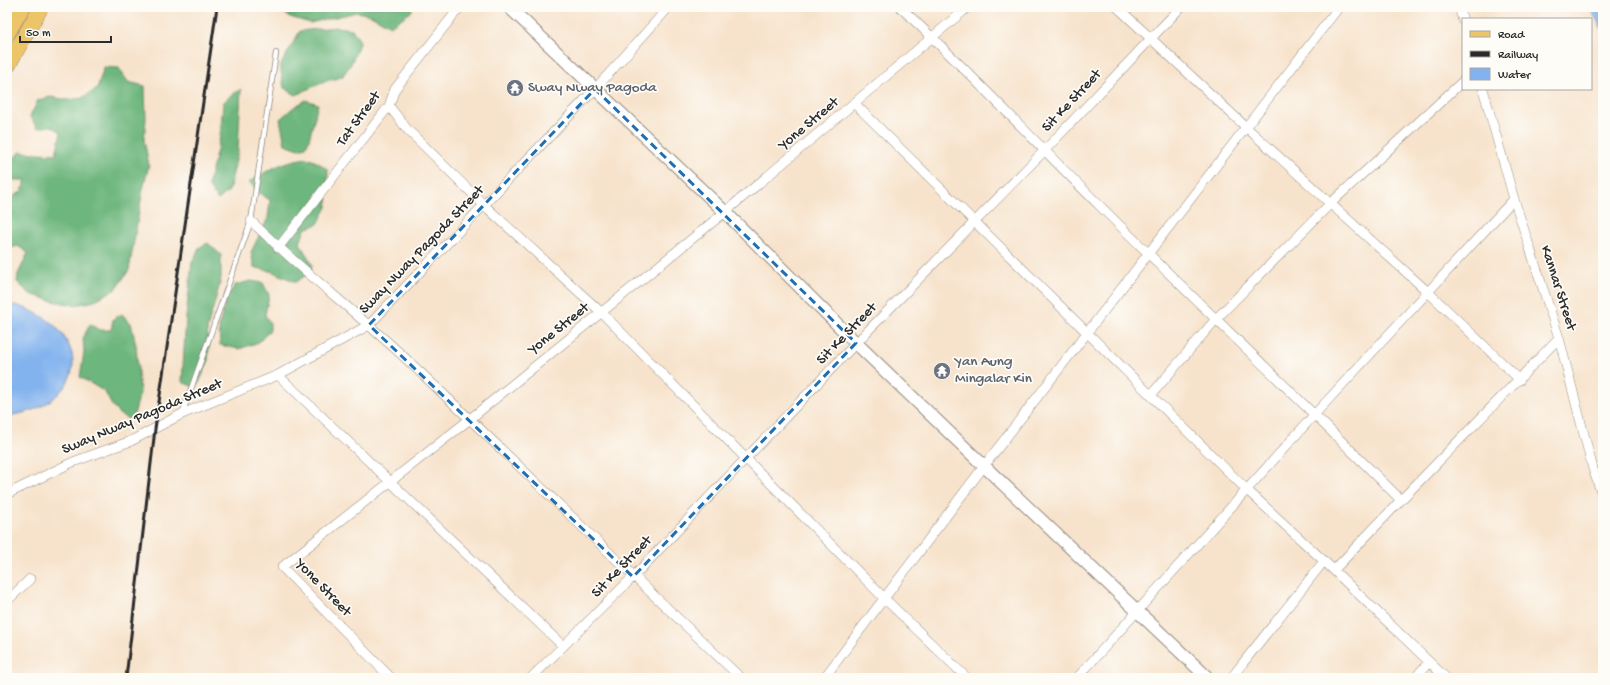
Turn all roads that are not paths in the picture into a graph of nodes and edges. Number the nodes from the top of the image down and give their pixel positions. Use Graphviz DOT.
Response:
graph roads {
  1 [pos="24,7"];
  2 [pos="41,7"];
  3 [pos="460,7"];
  4 [pos="508,7"];
  5 [pos="669,7"];
  6 [pos="900,7"];
  7 [pos="968,7"];
  8 [pos="1117,7"];
  9 [pos="1181,7"];
  10 [pos="1339,7"];
  11 [pos="1459,7"];
  12 [pos="1462,18"];
  13 [pos="7,34"];
  14 [pos="932,37"];
  15 [pos="1151,38"];
  16 [pos="21,42"];
  17 [pos="276,53"];
  18 [pos="7,67"];
  19 [pos="1462,82"];
  20 [pos="595,89"];
  21 [pos="1483,90"];
  22 [pos="854,104"];
  23 [pos="389,106"];
  24 [pos="1247,128"];
  25 [pos="1044,151"];
  26 [pos="1514,199"];
  27 [pos="1331,203"];
  28 [pos="485,206"];
  29 [pos="725,212"];
  30 [pos="251,221"];
  31 [pos="976,222"];
  32 [pos="278,248"];
  33 [pos="1149,254"];
  34 [pos="1428,292"];
  35 [pos="601,312"];
  36 [pos="1216,319"];
  37 [pos="369,325"];
  38 [pos="1088,332"];
  39 [pos="1559,338"];
  40 [pos="856,343"];
  41 [pos="278,375"];
  42 [pos="1520,380"];
  43 [pos="1152,395"];
  44 [pos="182,414"];
  45 [pos="1315,414"];
  46 [pos="470,419"];
  47 [pos="746,458"];
  48 [pos="984,466"];
  49 [pos="390,481"];
  50 [pos="1247,490"];
  51 [pos="7,494"];
  52 [pos="1603,497"];
  53 [pos="1401,500"];
  54 [pos="1324,561"];
  55 [pos="1334,570"];
  56 [pos="633,577"];
  57 [pos="30,579"];
  58 [pos="885,599"];
  59 [pos="7,601"];
  60 [pos="1136,610"];
  61 [pos="563,646"];
  62 [pos="1429,662"];
  63 [pos="391,678"];
  64 [pos="531,678"];
  65 [pos="741,678"];
  66 [pos="824,678"];
  67 [pos="967,678"];
  68 [pos="1077,678"];
  69 [pos="1208,678"];
  70 [pos="1231,678"];
  71 [pos="1415,678"];
  72 [pos="1446,678"];
  1 -- 13 [label="main road"];
  2 -- 16 [label="main road"];
  3 -- 23 [label="street, Tat Street"];
  4 -- 20 [label="street"];
  5 -- 20 [label="street, Sway Nway Pagoda Street"];
  6 -- 14 [label="street"];
  7 -- 14 [label="street, Yone Street"];
  8 -- 15 [label="street"];
  9 -- 15 [label="street, Sit Ke Street"];
  10 -- 24 [label="street"];
  11 -- 12 [label="street"];
  13 -- 16 [label="street"];
  14 -- 22 [label="street, Yone Street"];
  14 -- 25 [label="street"];
  15 -- 24 [label="street"];
  15 -- 25 [label="street, Sit Ke Street"];
  16 -- 18 [label="main road"];
  17 -- 30 [label="lane"];
  19 -- 27 [label="street"];
  20 -- 28 [label="street, Sway Nway Pagoda Street"];
  20 -- 29 [label="street"];
  21 -- 26 [label="street, Kannar Street"];
  22 -- 29 [label="street, Yone Street"];
  22 -- 31 [label="street"];
  23 -- 28 [label="street"];
  23 -- 32 [label="street, Tat Street"];
  24 -- 27 [label="street"];
  24 -- 33 [label="street"];
  25 -- 31 [label="street, Sit Ke Street"];
  25 -- 33 [label="street"];
  26 -- 34 [label="street"];
  26 -- 39 [label="street, Kannar Street"];
  27 -- 34 [label="street"];
  27 -- 36 [label="street"];
  28 -- 35 [label="street"];
  28 -- 37 [label="street, Sway Nway Pagoda Street"];
  29 -- 35 [label="street, Yone Street"];
  29 -- 40 [label="street"];
  30 -- 32 [label="street"];
  30 -- 44 [label="lane"];
  31 -- 38 [label="street"];
  31 -- 40 [label="street, Sit Ke Street"];
  32 -- 37 [label="street"];
  33 -- 36 [label="street"];
  33 -- 38 [label="street"];
  34 -- 42 [label="street"];
  34 -- 45 [label="street"];
  35 -- 46 [label="street, Yone Street"];
  35 -- 47 [label="street"];
  36 -- 43 [label="street"];
  36 -- 45 [label="street"];
  37 -- 41 [label="street, Sway Nway Pagoda Street"];
  37 -- 46 [label="street"];
  38 -- 43 [label="street"];
  38 -- 48 [label="street"];
  39 -- 42 [label="street"];
  39 -- 52 [label="street, Kannar Street"];
  40 -- 47 [label="street, Sit Ke Street"];
  40 -- 48 [label="street"];
  41 -- 44 [label="street, Sway Nway Pagoda Street"];
  41 -- 49 [label="street"];
  42 -- 53 [label="street"];
  43 -- 50 [label="street"];
  44 -- 51 [label="street, Sway Nway Pagoda Street"];
  45 -- 50 [label="street"];
  45 -- 53 [label="street"];
  46 -- 49 [label="street, Yone Street"];
  46 -- 56 [label="street"];
  47 -- 56 [label="street, Sit Ke Street"];
  47 -- 58 [label="street"];
  48 -- 58 [label="street"];
  48 -- 60 [label="street"];
  49 -- 61 [label="street"];
  49 -- 63 [label="street, Yone Street"];
  50 -- 54 [label="street"];
  50 -- 60 [label="street"];
  53 -- 55 [label="street"];
  54 -- 55 [label="street"];
  54 -- 70 [label="street"];
  55 -- 62 [label="street"];
  56 -- 61 [label="street, Sit Ke Street"];
  56 -- 65 [label="street"];
  57 -- 59 [label="street"];
  58 -- 66 [label="street"];
  58 -- 67 [label="street"];
  60 -- 68 [label="street"];
  60 -- 69 [label="street"];
  61 -- 64 [label="street, Sit Ke Street"];
  62 -- 71 [label="street"];
  62 -- 72 [label="street"];
}
